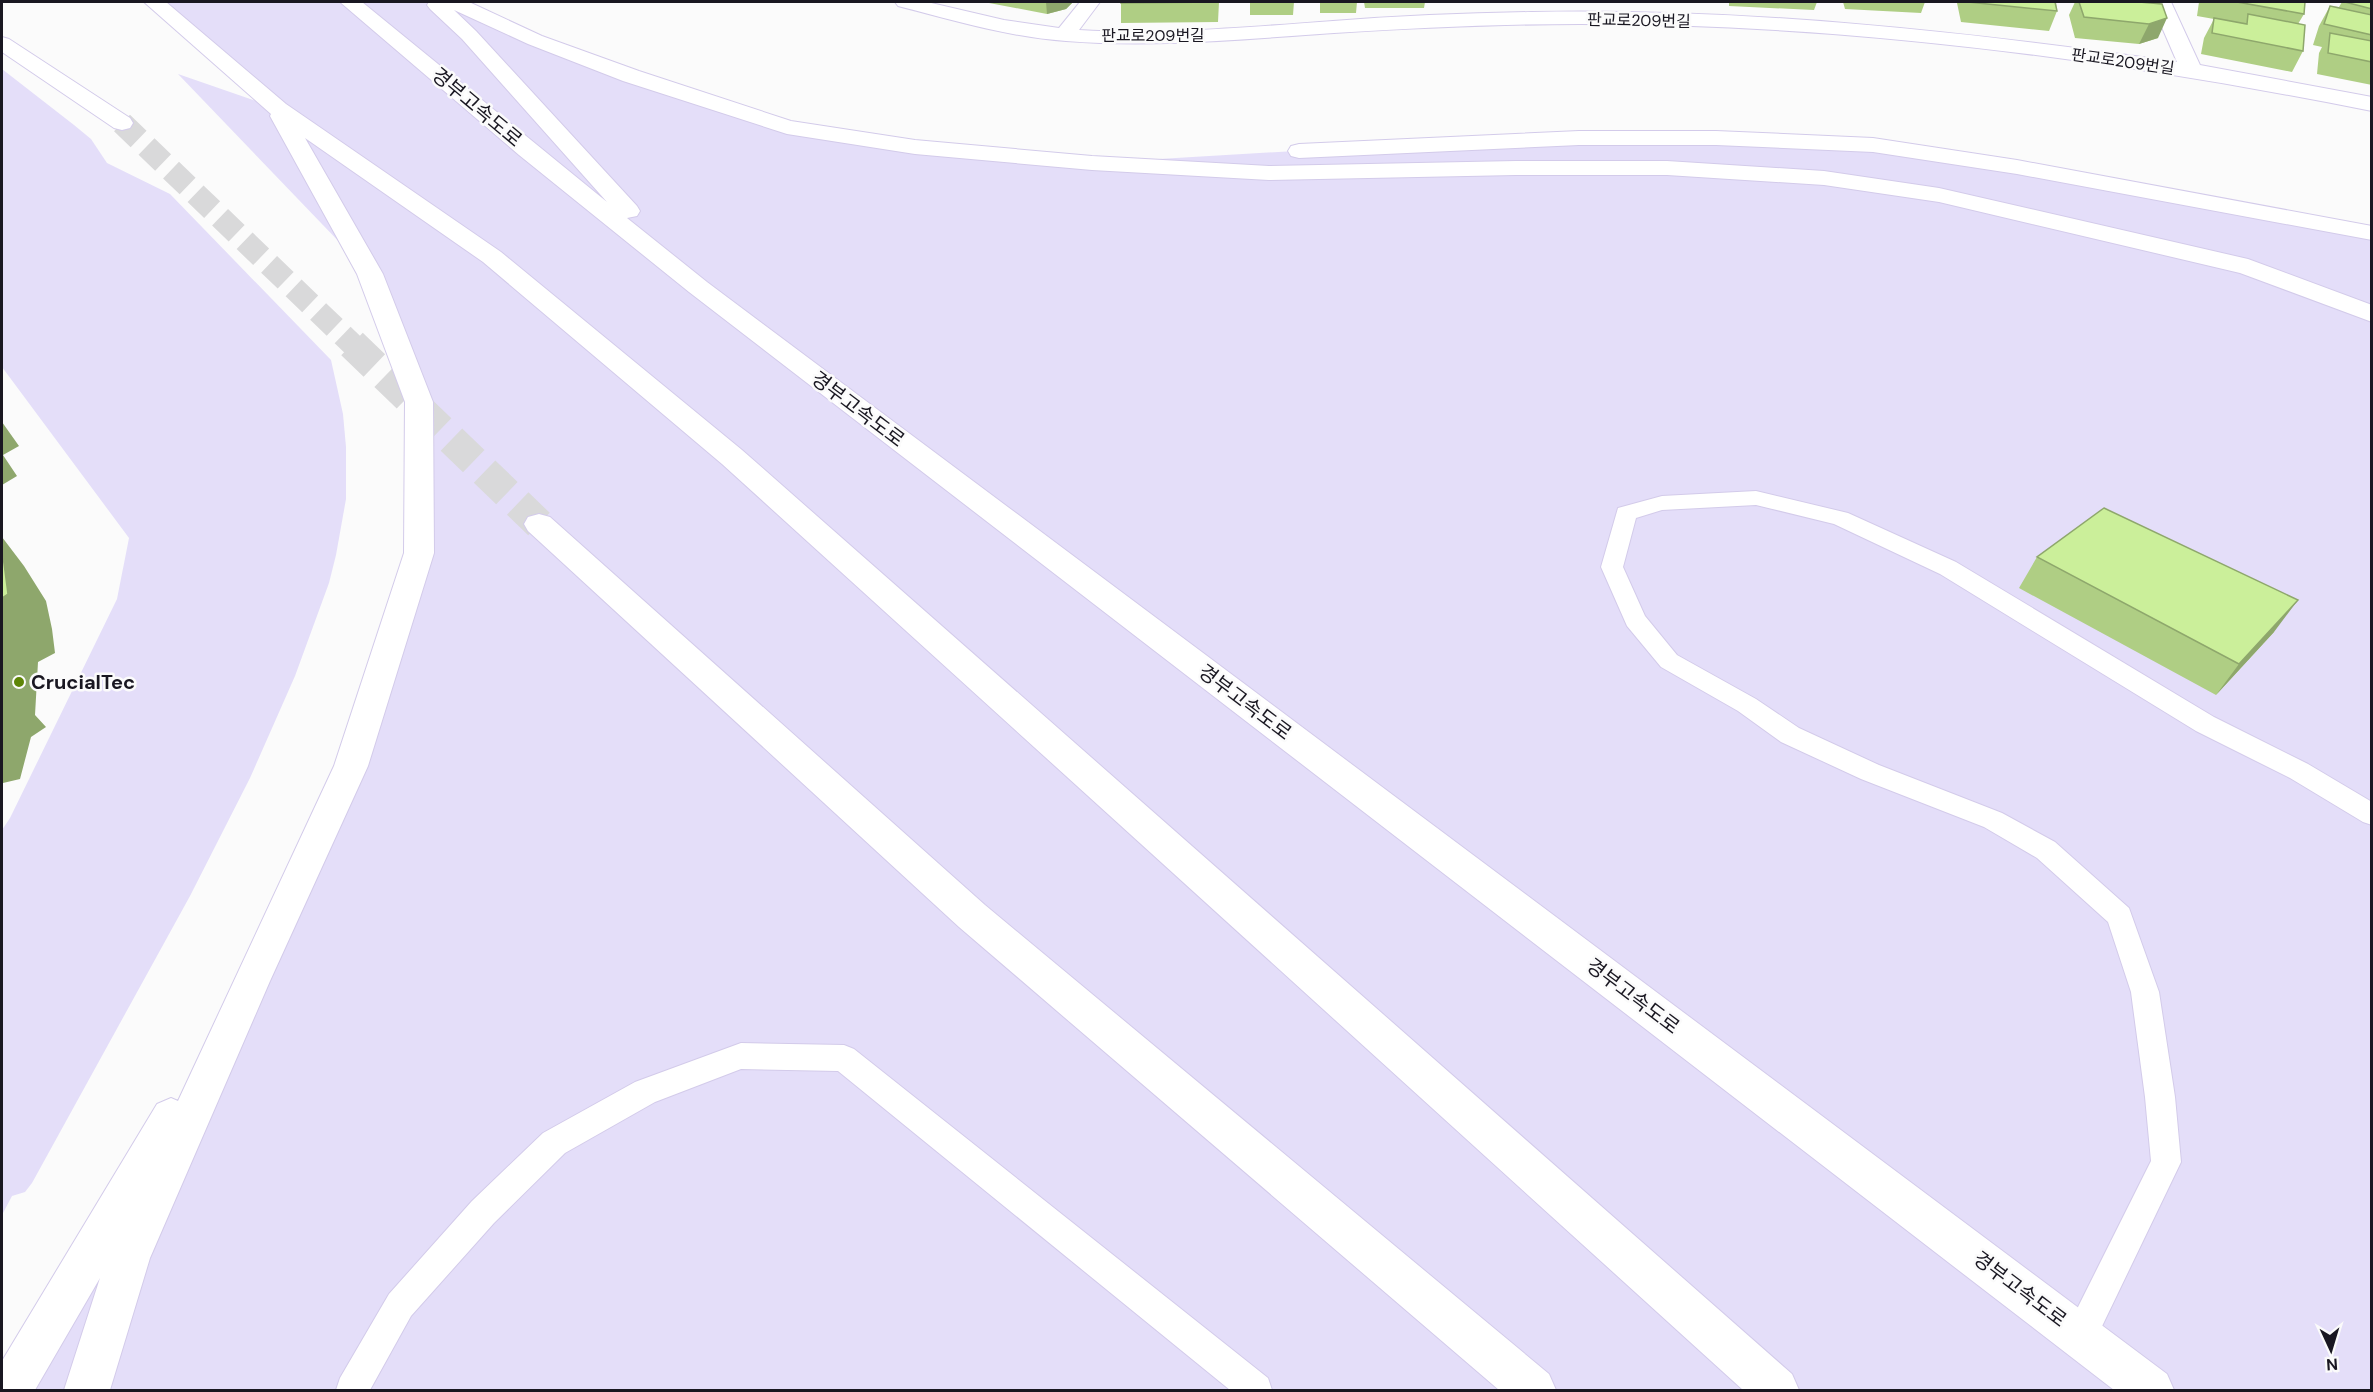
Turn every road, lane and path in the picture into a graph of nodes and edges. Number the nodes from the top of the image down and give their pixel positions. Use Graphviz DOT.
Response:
graph roads {
  1 [pos="154,2"];
  2 [pos="350,2"];
  3 [pos="433,2"];
  4 [pos="453,2"];
  5 [pos="905,2"];
  6 [pos="1090,2"];
  7 [pos="2161,2"];
  8 [pos="1064,35"];
  9 [pos="2,43"];
  10 [pos="2191,70"];
  11 [pos="2372,104"];
  12 [pos="278,109"];
  13 [pos="122,123"];
  14 [pos="1092,163"];
  15 [pos="2372,233"];
  16 [pos="698,288"];
  17 [pos="2372,314"];
  18 [pos="539,524"];
  19 [pos="2372,815"];
  20 [pos="251,981"];
  21 [pos="2080,1335"];
  22 [pos="10,1390"];
  23 [pos="87,1390"];
  24 [pos="352,1390"];
  25 [pos="1256,1390"];
  26 [pos="1533,1390"];
  27 [pos="1776,1390"];
  28 [pos="2151,1390"];
  1 -- 12 [label="main road"];
  2 -- 16 [label="main road, 경부고속도로"];
  3 -- 16 [label="main road"];
  4 -- 14 [label="main road"];
  5 -- 8 [label="main road, 판교로209번길"];
  6 -- 8 [label="main road"];
  7 -- 10 [label="main road"];
  8 -- 10 [label="main road, 판교로209번길"];
  9 -- 13 [label="main road"];
  10 -- 11 [label="main road, 판교로209번길"];
  12 -- 20 [label="main road"];
  12 -- 27 [label="main road"];
  14 -- 15 [label="main road"];
  14 -- 17 [label="main road"];
  16 -- 21 [label="main road, 경부고속도로"];
  18 -- 26 [label="main road"];
  19 -- 21 [label="lane"];
  20 -- 22 [label="main road"];
  20 -- 23 [label="main road"];
  21 -- 28 [label="main road, 경부고속도로"];
  24 -- 25 [label="lane"];
}
